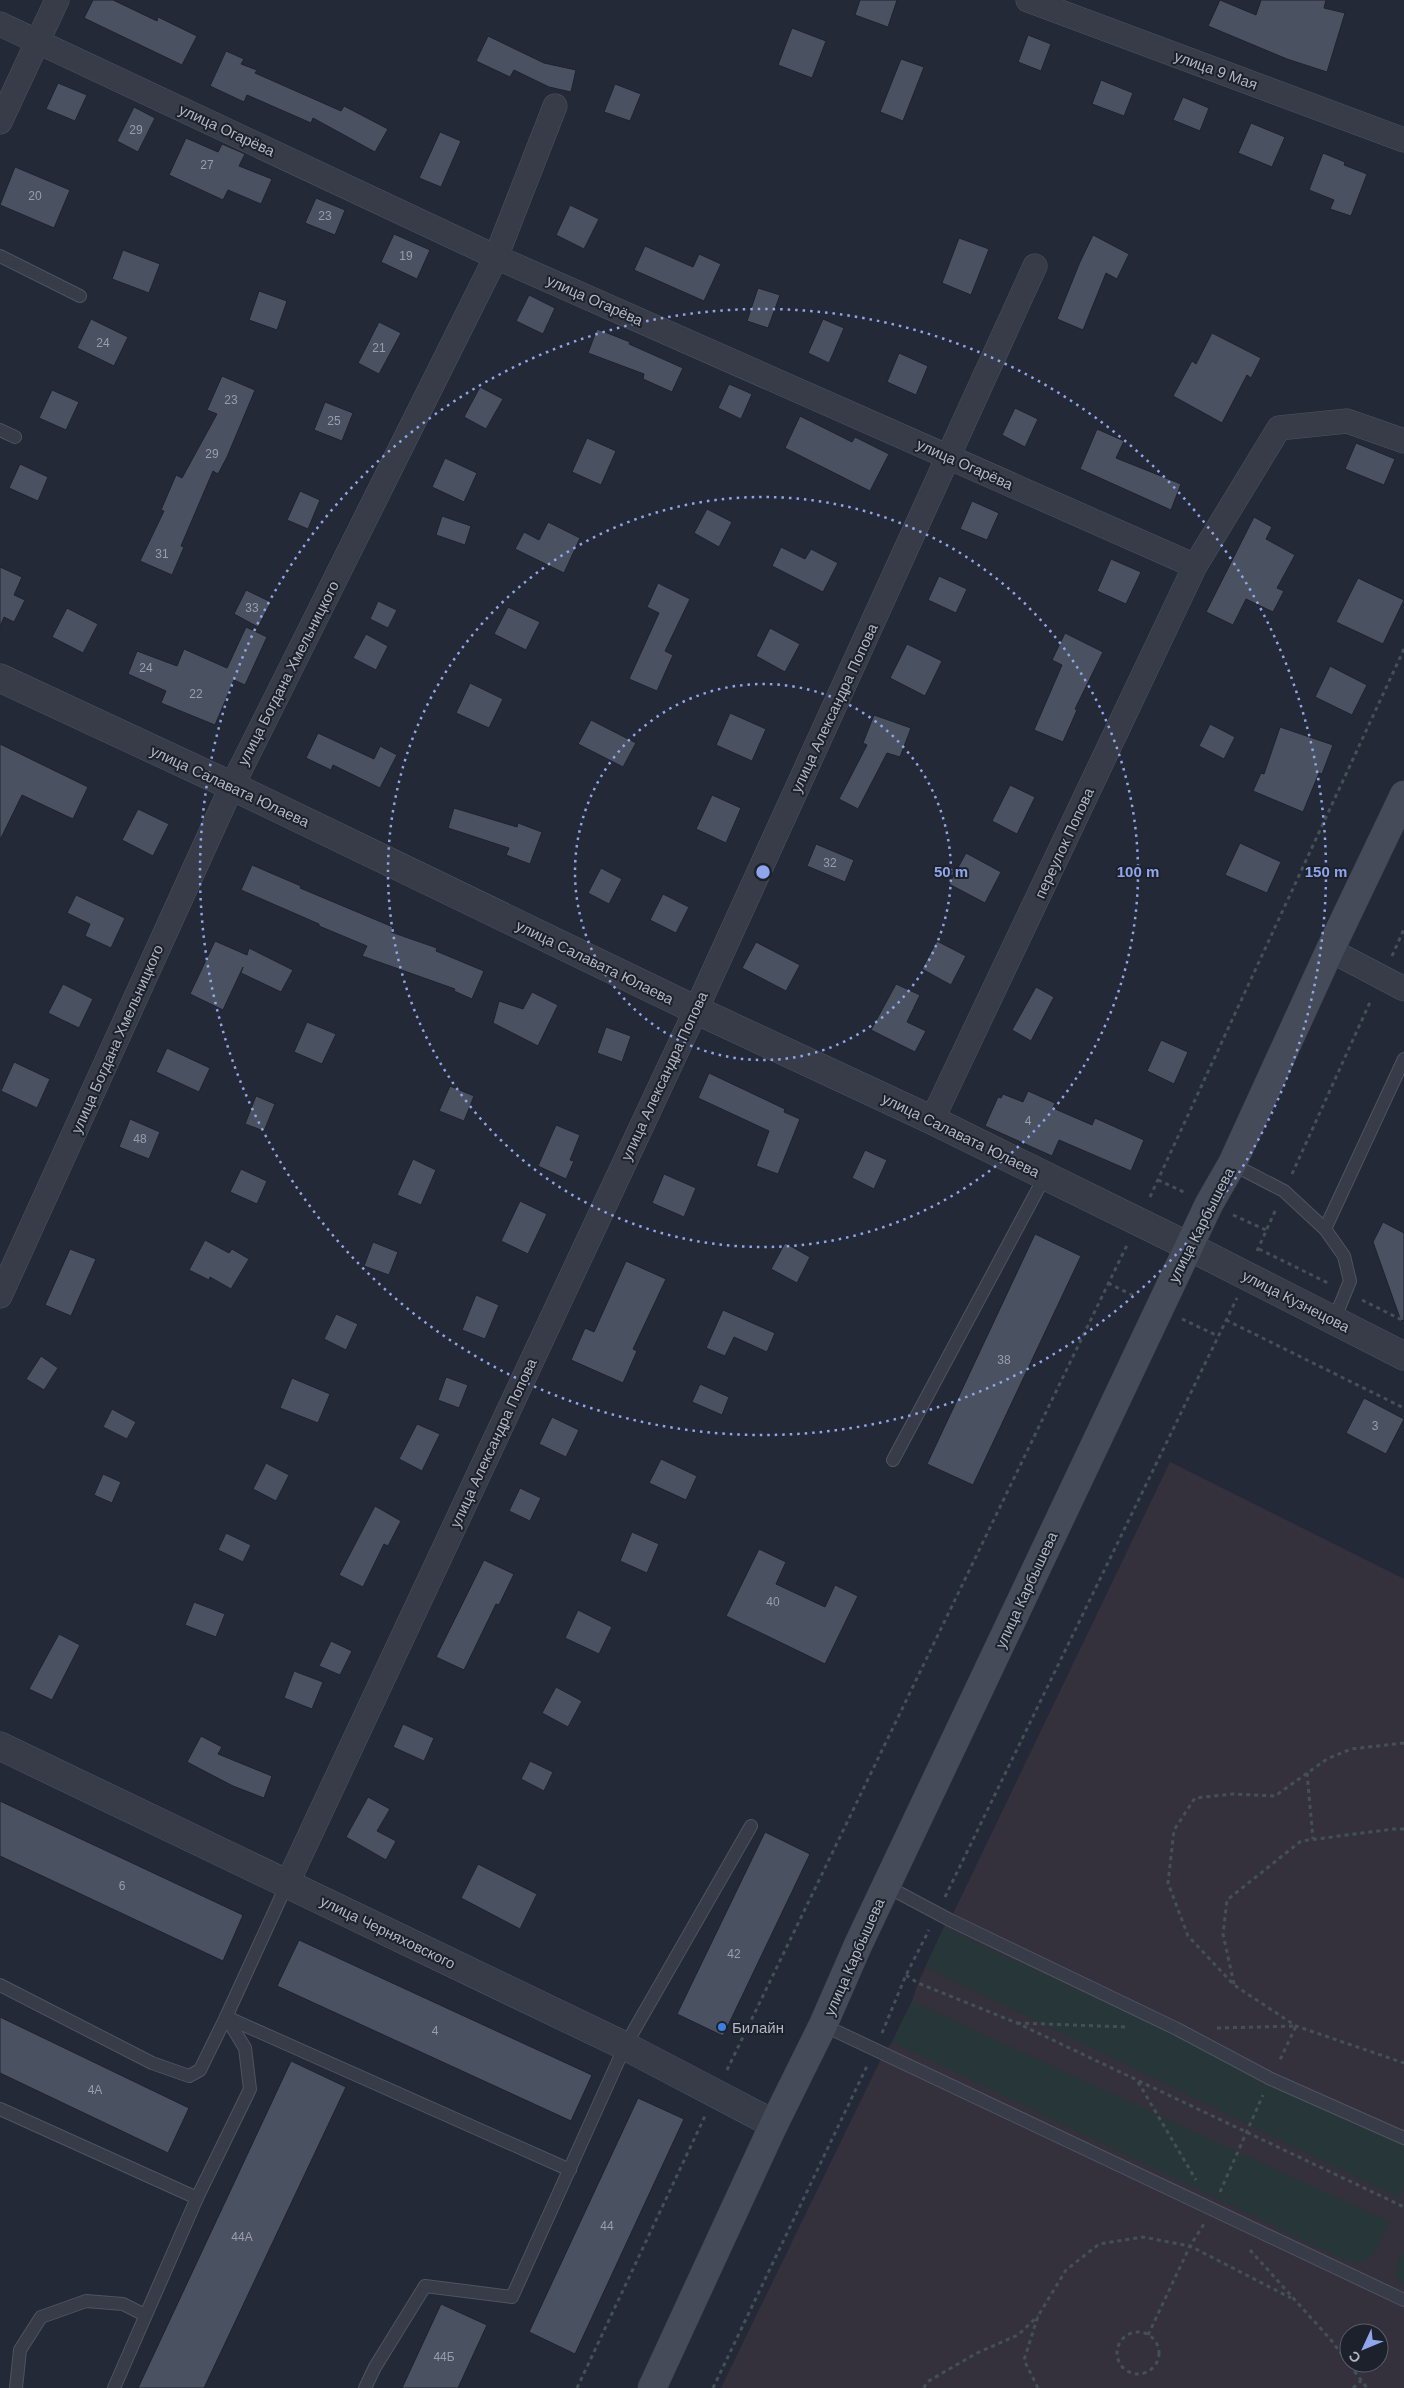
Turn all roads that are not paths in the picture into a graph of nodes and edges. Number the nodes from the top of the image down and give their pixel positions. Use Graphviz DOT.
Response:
graph roads {
  1 [pos="57,0"];
  2 [pos="1028,0"];
  3 [pos="0,24"];
  4 [pos="39,42"];
  5 [pos="555,106"];
  6 [pos="0,122"];
  7 [pos="1404,140"];
  8 [pos="0,256"];
  9 [pos="496,257"];
  10 [pos="1035,266"];
  11 [pos="80,296"];
  12 [pos="0,430"];
  13 [pos="15,437"];
  14 [pos="1404,441"];
  15 [pos="949,457"];
  16 [pos="1195,566"];
  17 [pos="0,678"];
  18 [pos="232,786"];
  19 [pos="1404,795"];
  20 [pos="1330,950"];
  21 [pos="1404,989"];
  22 [pos="696,1010"];
  23 [pos="1404,1059"];
  24 [pos="932,1120"];
  25 [pos="1232,1164"];
  26 [pos="1045,1176"];
  27 [pos="1325,1229"];
  28 [pos="1188,1246"];
  29 [pos="0,1296"];
  30 [pos="1334,1320"];
  31 [pos="1404,1356"];
  32 [pos="893,1460"];
  33 [pos="0,1746"];
  34 [pos="752,1826"];
  35 [pos="287,1884"];
  36 [pos="886,1886"];
  37 [pos="0,1985"];
  38 [pos="226,2017"];
  39 [pos="823,2025"];
  40 [pos="625,2046"];
  41 [pos="0,2109"];
  42 [pos="774,2124"];
  43 [pos="1404,2138"];
  44 [pos="570,2170"];
  45 [pos="197,2198"];
  46 [pos="1404,2300"];
  47 [pos="145,2315"];
  48 [pos="16,2388"];
  49 [pos="114,2388"];
  50 [pos="365,2388"];
  51 [pos="652,2388"];
  1 -- 4 [label="street"];
  2 -- 7 [label="street, улица 9 Мая"];
  3 -- 4 [label="street, улица Огарёва"];
  4 -- 6 [label="street"];
  4 -- 9 [label="street, улица Огарёва"];
  5 -- 9 [label="street, улица Богдана Хмельницкого"];
  8 -- 11 [label="lane"];
  9 -- 15 [label="street, улица Огарёва"];
  9 -- 18 [label="street, улица Богдана Хмельницкого"];
  10 -- 15 [label="street, улица Александра Попова"];
  12 -- 13 [label="lane"];
  14 -- 16 [label="street, переулок Попова"];
  15 -- 16 [label="street, улица Огарёва"];
  15 -- 22 [label="street, улица Александра Попова"];
  16 -- 24 [label="street, переулок Попова"];
  17 -- 18 [label="street, улица Салавата Юлаева"];
  18 -- 22 [label="street, улица Салавата Юлаева"];
  18 -- 29 [label="street, улица Богдана Хмельницкого"];
  19 -- 20 [label="main road, улица Карбышева"];
  20 -- 21 [label="street"];
  20 -- 25 [label="main road, улица Карбышева"];
  22 -- 24 [label="street, улица Салавата Юлаева"];
  22 -- 35 [label="street, улица Александра Попова"];
  23 -- 27 [label="lane"];
  24 -- 26 [label="street, улица Салавата Юлаева"];
  25 -- 27 [label="lane"];
  25 -- 28 [label="main road, улица Карбышева"];
  26 -- 28 [label="street, улица Салавата Юлаева"];
  26 -- 32 [label="lane"];
  27 -- 30 [label="lane"];
  28 -- 30 [label="street, улица Кузнецова"];
  28 -- 36 [label="main road, улица Карбышева"];
  30 -- 31 [label="street, улица Кузнецова"];
  33 -- 35 [label="street, улица Черняховского"];
  34 -- 40 [label="lane"];
  35 -- 38 [label="lane"];
  35 -- 40 [label="street, улица Черняховского"];
  36 -- 39 [label="main road, улица Карбышева"];
  36 -- 43 [label="lane"];
  37 -- 38 [label="lane"];
  38 -- 44 [label="lane"];
  38 -- 45 [label="lane"];
  39 -- 42 [label="main road, улица Карбышева"];
  39 -- 46 [label="lane"];
  40 -- 42 [label="street, улица Черняховского"];
  40 -- 44 [label="lane"];
  41 -- 45 [label="lane"];
  42 -- 51 [label="main road, улица Карбышева"];
  44 -- 50 [label="lane"];
  45 -- 47 [label="lane"];
  47 -- 48 [label="lane"];
  47 -- 49 [label="lane"];
}
